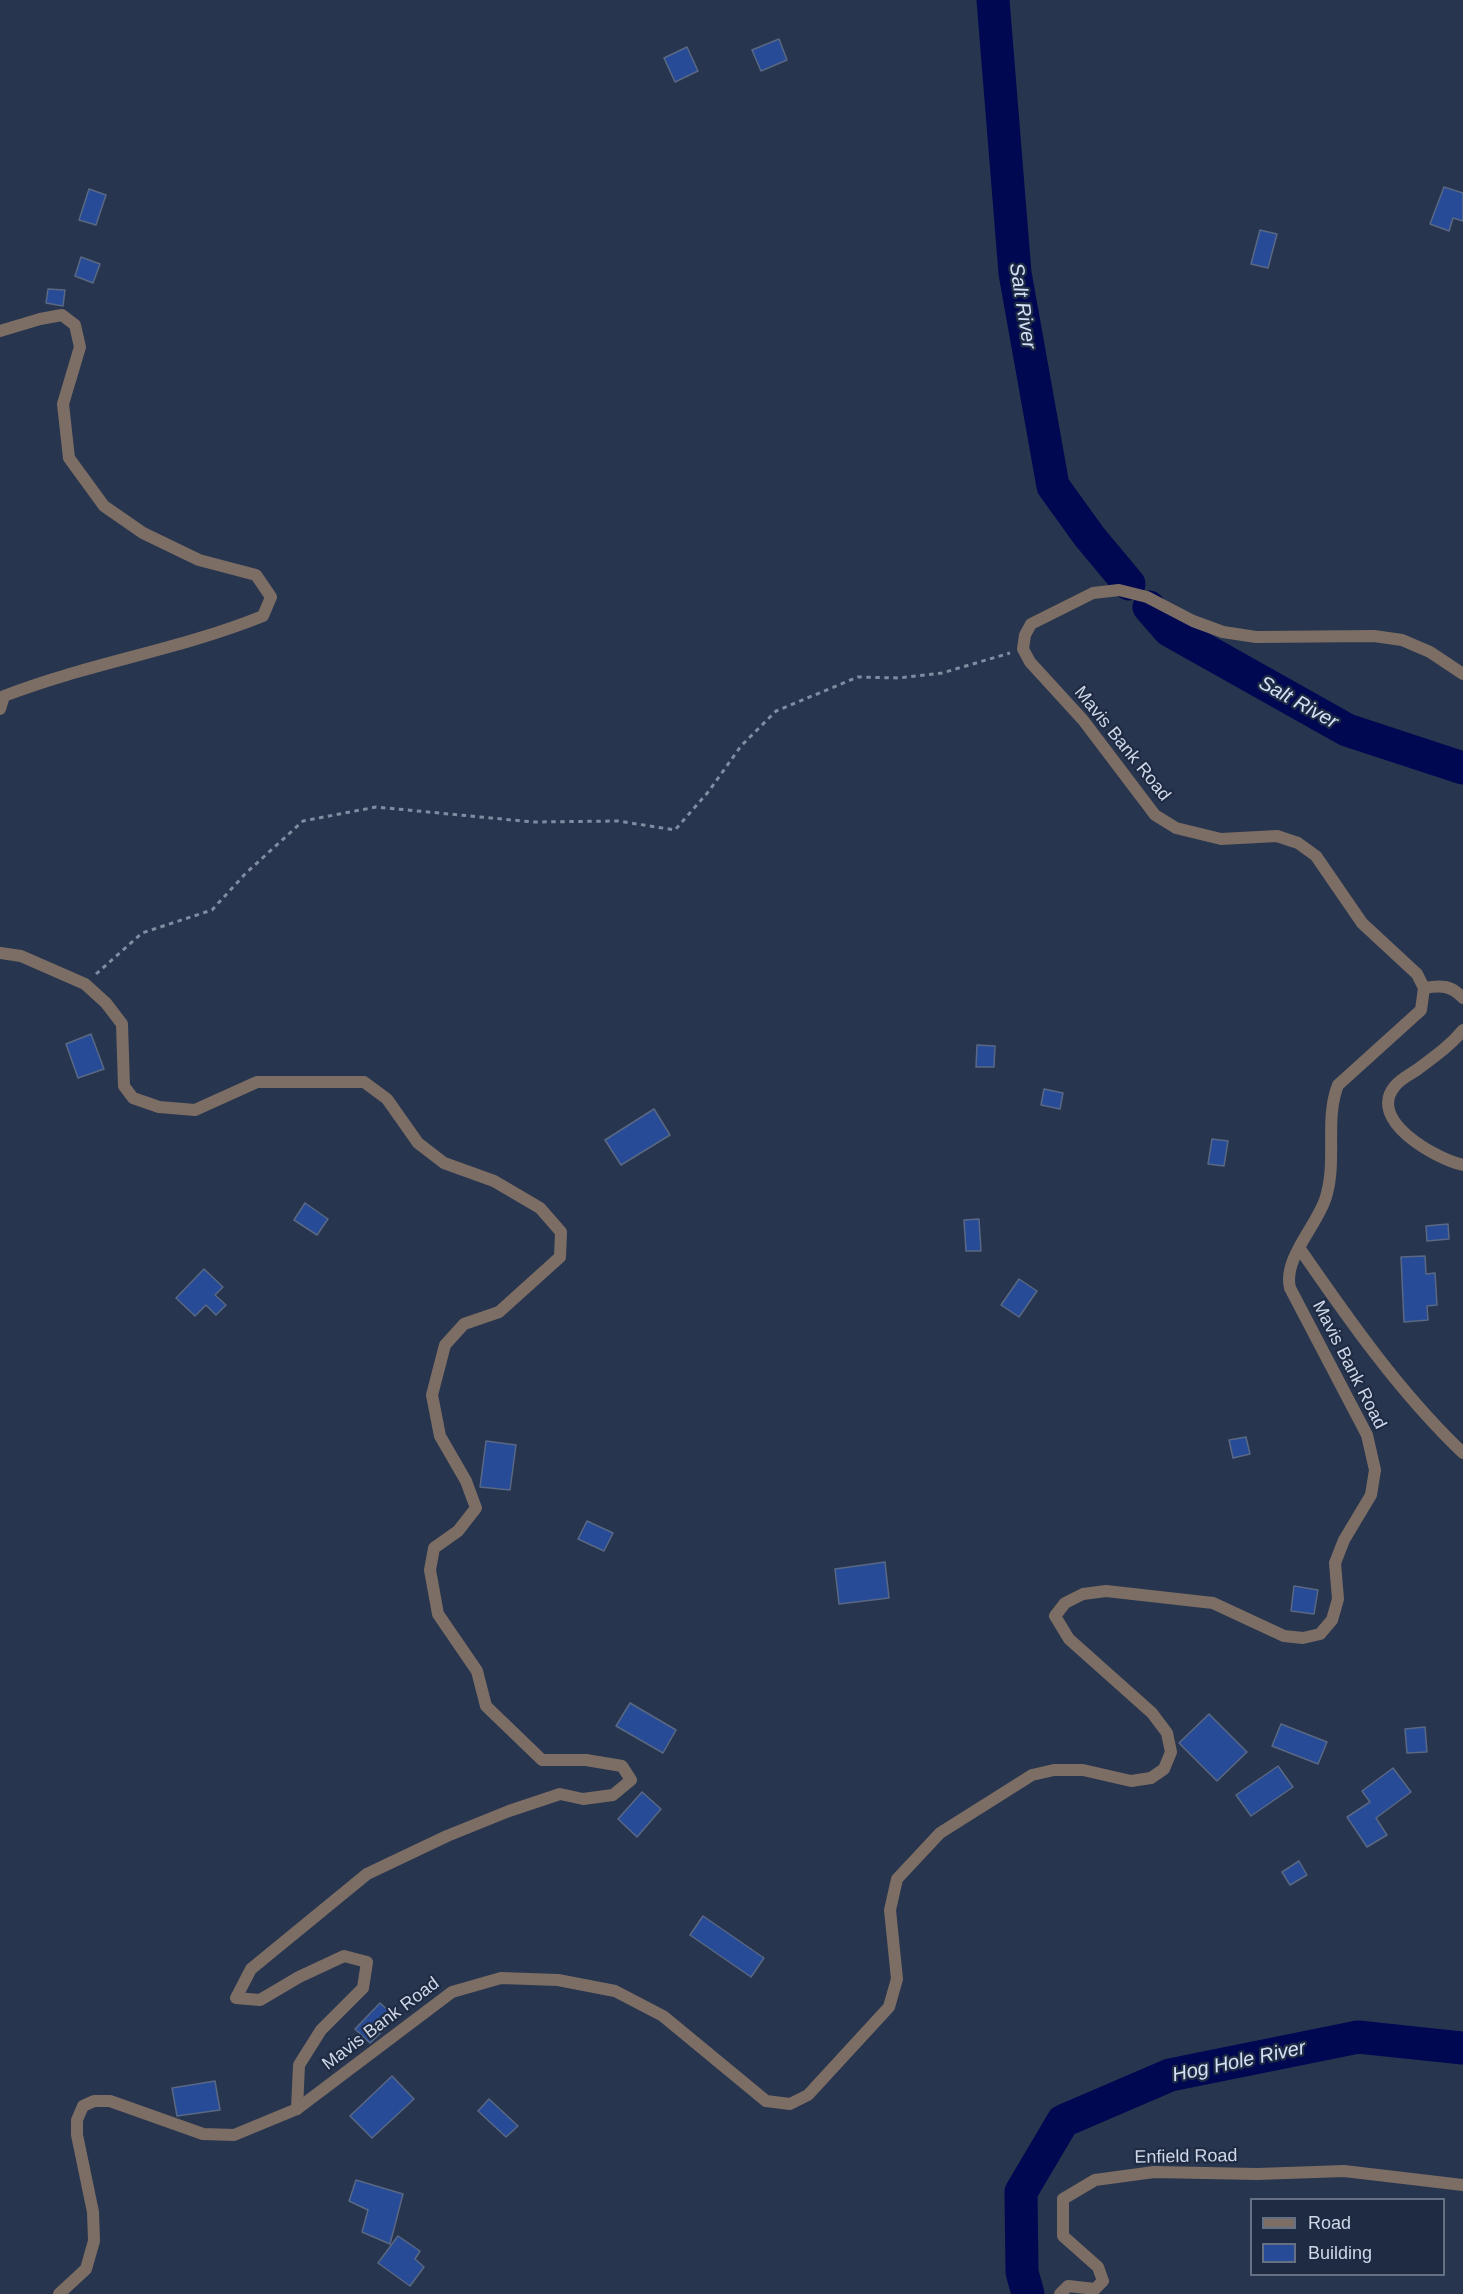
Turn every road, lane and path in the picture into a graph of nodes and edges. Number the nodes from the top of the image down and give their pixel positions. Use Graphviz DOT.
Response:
graph roads {
  1 [pos="0,331"];
  2 [pos="1023,649"];
  3 [pos="1463,674"];
  4 [pos="0,709"];
  5 [pos="0,953"];
  6 [pos="85,984"];
  7 [pos="1424,988"];
  8 [pos="1463,998"];
  9 [pos="1463,1030"];
  10 [pos="1463,1165"];
  11 [pos="1300,1249"];
  12 [pos="1463,1453"];
  13 [pos="297,2109"];
  14 [pos="1463,2185"];
  15 [pos="59,2294"];
  16 [pos="1060,2294"];
  1 -- 4 [label="street"];
  2 -- 3 [label="street"];
  2 -- 6 [label="path"];
  2 -- 7 [label="street, Mavis Bank Road"];
  5 -- 6 [label="street"];
  6 -- 13 [label="street"];
  7 -- 8 [label="street"];
  7 -- 11 [label="street, Mavis Bank Road"];
  9 -- 10 [label="street"];
  11 -- 12 [label="street"];
  11 -- 13 [label="street, Mavis Bank Road"];
  13 -- 15 [label="street, Mavis Bank Road"];
  14 -- 16 [label="street, Enfield Road"];
}
